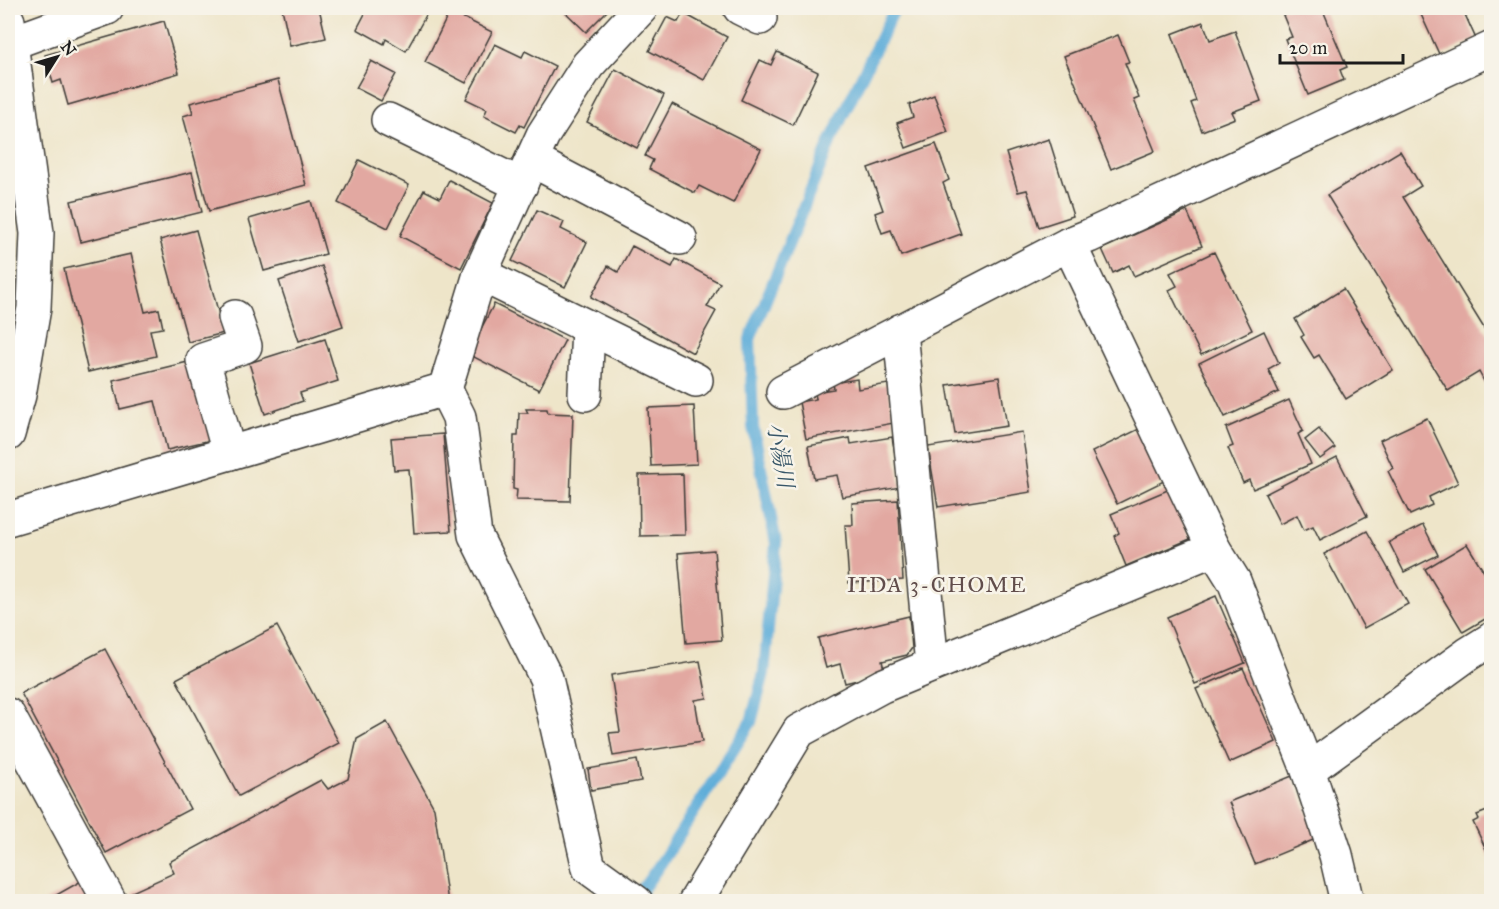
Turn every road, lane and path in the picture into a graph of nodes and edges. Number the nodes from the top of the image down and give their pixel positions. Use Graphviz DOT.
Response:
graph roads {
  1 [pos="107,8"];
  2 [pos="641,8"];
  3 [pos="9,32"];
  4 [pos="1491,48"];
  5 [pos="388,120"];
  6 [pos="526,172"];
  7 [pos="680,238"];
  8 [pos="1069,244"];
  9 [pos="480,274"];
  10 [pos="235,317"];
  11 [pos="588,327"];
  12 [pos="900,331"];
  13 [pos="696,380"];
  14 [pos="445,389"];
  15 [pos="783,392"];
  16 [pos="585,394"];
  17 [pos="8,434"];
  18 [pos="229,453"];
  19 [pos="8,519"];
  20 [pos="1214,549"];
  21 [pos="1491,639"];
  22 [pos="932,665"];
  23 [pos="8,715"];
  24 [pos="1308,770"];
  25 [pos="627,895"];
  26 [pos="110,902"];
  27 [pos="695,902"];
  28 [pos="1347,902"];
  1 -- 3 [label="street"];
  2 -- 6 [label="street"];
  3 -- 17 [label="street"];
  4 -- 8 [label="street"];
  5 -- 6 [label="street"];
  6 -- 7 [label="street"];
  6 -- 9 [label="street"];
  8 -- 12 [label="street"];
  8 -- 20 [label="street"];
  9 -- 11 [label="street"];
  9 -- 14 [label="street"];
  10 -- 18 [label="street"];
  11 -- 13 [label="street"];
  11 -- 16 [label="street"];
  12 -- 15 [label="street"];
  12 -- 22 [label="street"];
  14 -- 18 [label="street"];
  14 -- 25 [label="street"];
  18 -- 19 [label="street"];
  20 -- 22 [label="street"];
  20 -- 24 [label="street"];
  21 -- 24 [label="street"];
  22 -- 27 [label="street"];
  23 -- 26 [label="street"];
  24 -- 28 [label="street"];
}
